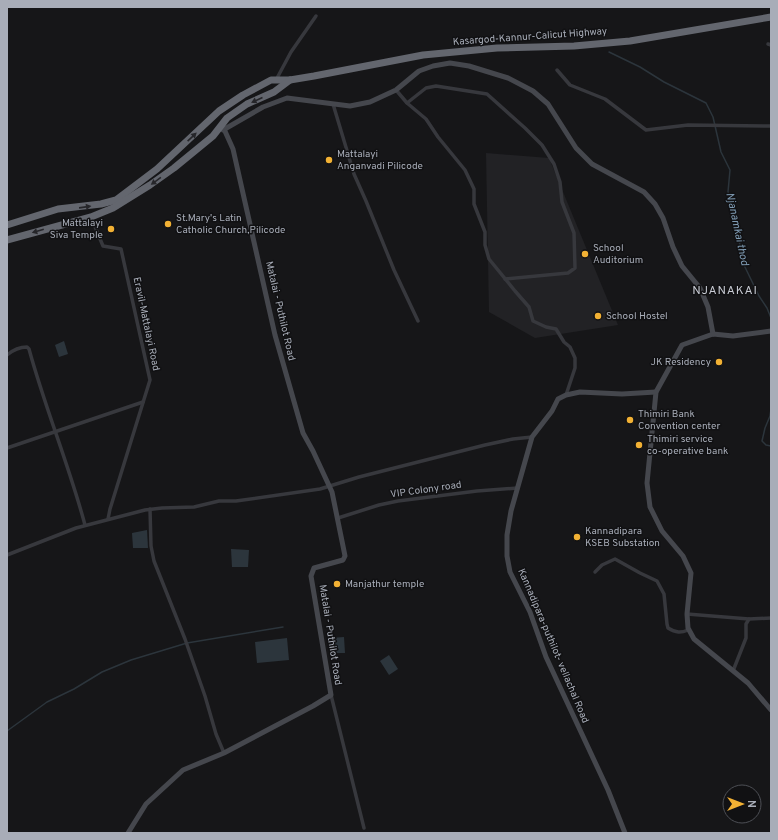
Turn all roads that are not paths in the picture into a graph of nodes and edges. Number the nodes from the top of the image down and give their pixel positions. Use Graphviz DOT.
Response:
graph roads {
  1 [pos="316,16"];
  2 [pos="771,17"];
  3 [pos="557,70"];
  4 [pos="275,80"];
  5 [pos="290,80"];
  6 [pos="396,90"];
  7 [pos="407,103"];
  8 [pos="333,104"];
  9 [pos="771,126"];
  10 [pos="224,129"];
  11 [pos="213,136"];
  12 [pos="91,217"];
  13 [pos="7,225"];
  14 [pos="7,240"];
  15 [pos="505,279"];
  16 [pos="418,321"];
  17 [pos="771,331"];
  18 [pos="713,334"];
  19 [pos="7,355"];
  20 [pos="656,392"];
  21 [pos="566,395"];
  22 [pos="143,402"];
  23 [pos="55,432"];
  24 [pos="532,437"];
  25 [pos="7,448"];
  26 [pos="331,486"];
  27 [pos="518,488"];
  28 [pos="150,509"];
  29 [pos="338,518"];
  30 [pos="108,519"];
  31 [pos="85,525"];
  32 [pos="7,555"];
  33 [pos="595,572"];
  34 [pos="687,614"];
  35 [pos="771,618"];
  36 [pos="749,619"];
  37 [pos="688,630"];
  38 [pos="733,671"];
  39 [pos="331,695"];
  40 [pos="771,710"];
  41 [pos="224,753"];
  42 [pos="364,828"];
  43 [pos="128,833"];
  44 [pos="625,833"];
  1 -- 4 [label="street"];
  2 -- 5 [label="highway, Kasargod-Kannur-Calicut Highway"];
  3 -- 9 [label="street"];
  4 -- 5 [label="highway, Kasargod-Kannur-Calicut Highway"];
  13 -- 4 [label="highway, Kasargod-Kannur-Calicut Highway, one-way"];
  5 -- 11 [label="highway, Kasargod-Kannur-Calicut Highway, one-way"];
  6 -- 7 [label="street"];
  6 -- 8 [label="street, Kasargod-Kannur-Calicut Highway"];
  6 -- 18 [label="street, Kasargod-Kannur-Calicut Highway"];
  7 -- 15 [label="street"];
  7 -- 15 [label="street"];
  8 -- 10 [label="street, Kasargod-Kannur-Calicut Highway"];
  8 -- 16 [label="street"];
  10 -- 11 [label="street, Kasargod-Kannur-Calicut Highway"];
  10 -- 26 [label="street, Matalai - Puthilot Road"];
  11 -- 12 [label="highway, Kasargod-Kannur-Calicut Highway, one-way"];
  12 -- 14 [label="highway, Kasargod-Kannur-Calicut Highway, one-way"];
  12 -- 22 [label="street, Eravil-Mattalayi Road"];
  15 -- 21 [label="street"];
  17 -- 18 [label="street"];
  18 -- 20 [label="street"];
  19 -- 23 [label="street"];
  20 -- 21 [label="street"];
  20 -- 34 [label="street"];
  21 -- 24 [label="street, Kannadipara-puthilot- vellachal Road"];
  22 -- 23 [label="street"];
  22 -- 30 [label="street, Eravil-Mattalayi Road"];
  23 -- 25 [label="street"];
  23 -- 31 [label="street"];
  24 -- 26 [label="street"];
  24 -- 27 [label="street, Kannadipara-puthilot- vellachal Road"];
  26 -- 28 [label="street"];
  26 -- 29 [label="street, Matalai - Puthilot Road"];
  27 -- 29 [label="street, VIP Colony road"];
  27 -- 44 [label="street, Kannadipara-puthilot- vellachal Road"];
  28 -- 30 [label="street"];
  28 -- 41 [label="street"];
  29 -- 39 [label="street, Matalai - Puthilot Road"];
  30 -- 31 [label="street"];
  31 -- 32 [label="street"];
  33 -- 37 [label="street"];
  34 -- 36 [label="street"];
  34 -- 37 [label="street"];
  35 -- 36 [label="street"];
  36 -- 38 [label="street"];
  37 -- 38 [label="street"];
  38 -- 40 [label="street"];
  39 -- 41 [label="street, Matalai - Puthilot Road"];
  39 -- 42 [label="street"];
  41 -- 43 [label="street, Matalai - Puthilot Road"];
}
